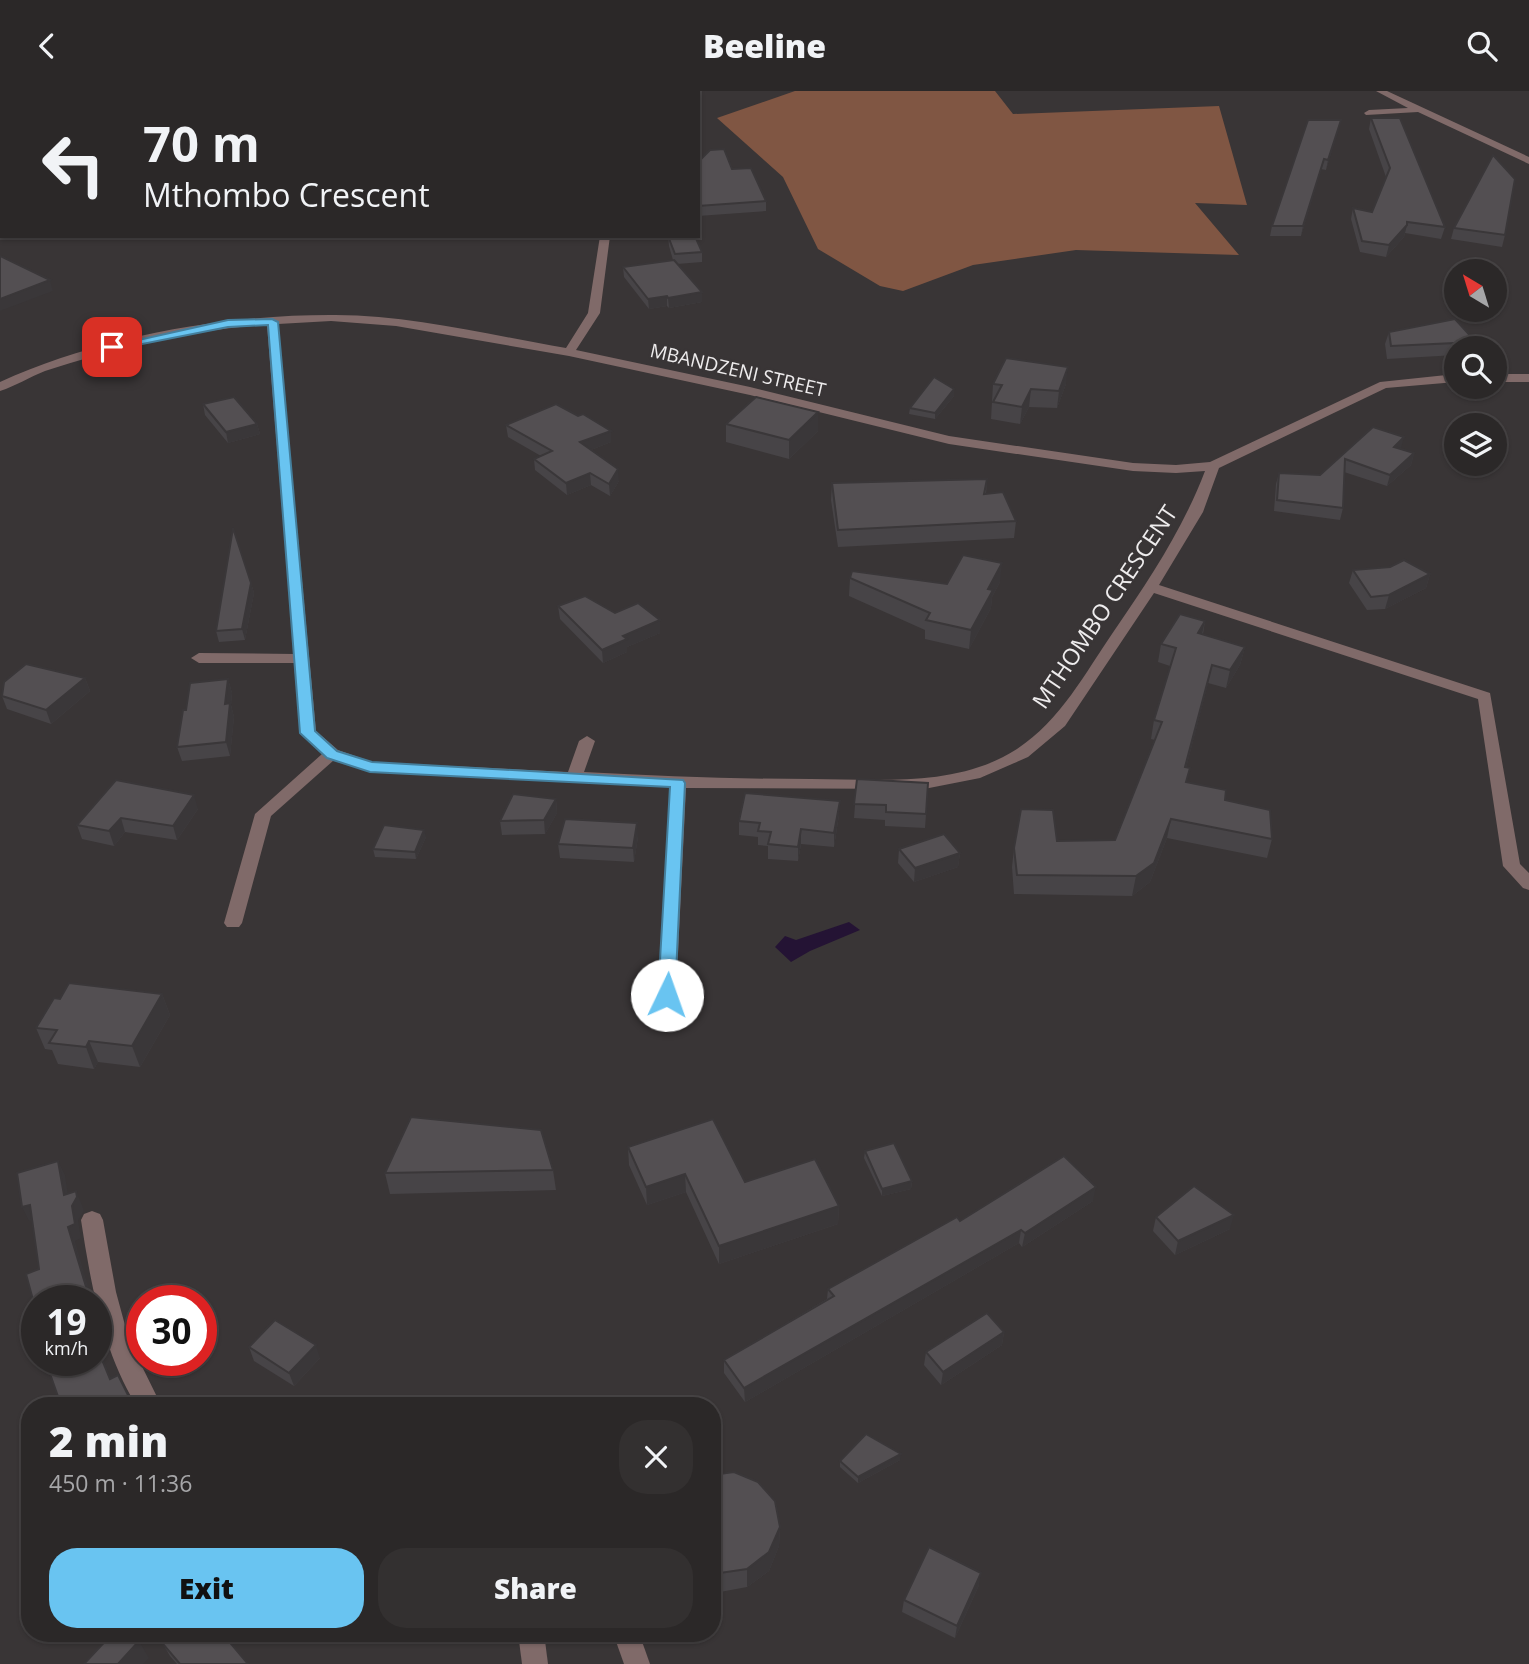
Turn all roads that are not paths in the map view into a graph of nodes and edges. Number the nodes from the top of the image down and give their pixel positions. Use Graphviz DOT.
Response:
graph roads {
  1 [pos="1380,91"];
  2 [pos="1420,110"];
  3 [pos="1369,113"];
  4 [pos="1529,161"];
  5 [pos="606,238"];
  6 [pos="272,322"];
  7 [pos="569,352"];
  8 [pos="1507,378"];
  9 [pos="1529,378"];
  10 [pos="1444,379"];
  11 [pos="0,387"];
  12 [pos="1213,466"];
  13 [pos="1150,587"];
  14 [pos="199,658"];
  15 [pos="301,659"];
  16 [pos="587,741"];
  17 [pos="332,754"];
  18 [pos="574,778"];
  19 [pos="678,783"];
  20 [pos="1529,884"];
  21 [pos="233,923"];
  22 [pos="667,995"];
  23 [pos="92,1220"];
  24 [pos="144,1397"];
  25 [pos="532,1642"];
  26 [pos="629,1642"];
  27 [pos="535,1664"];
  28 [pos="638,1664"];
  1 -- 2 [label="street"];
  2 -- 3 [label="street"];
  2 -- 4 [label="street"];
  5 -- 7 [label="street"];
  6 -- 7 [label="street, MBANDZENI STREET"];
  6 -- 11 [label="street, MBANDZENI STREET"];
  6 -- 15 [label="street, MTHOMBO CRESCENT"];
  7 -- 12 [label="street, MBANDZENI STREET"];
  8 -- 9 [label="street"];
  10 -- 12 [label="street, MBANDZENI STREET"];
  12 -- 13 [label="street, MTHOMBO CRESCENT"];
  13 -- 19 [label="street, MTHOMBO CRESCENT"];
  13 -- 20 [label="street"];
  14 -- 15 [label="street"];
  15 -- 17 [label="street, MTHOMBO CRESCENT"];
  16 -- 18 [label="street"];
  17 -- 18 [label="street, MTHOMBO CRESCENT"];
  17 -- 21 [label="street"];
  18 -- 19 [label="street, MTHOMBO CRESCENT"];
  19 -- 22 [label="street"];
  23 -- 24 [label="street"];
  25 -- 27 [label="street"];
  26 -- 28 [label="street"];
}
